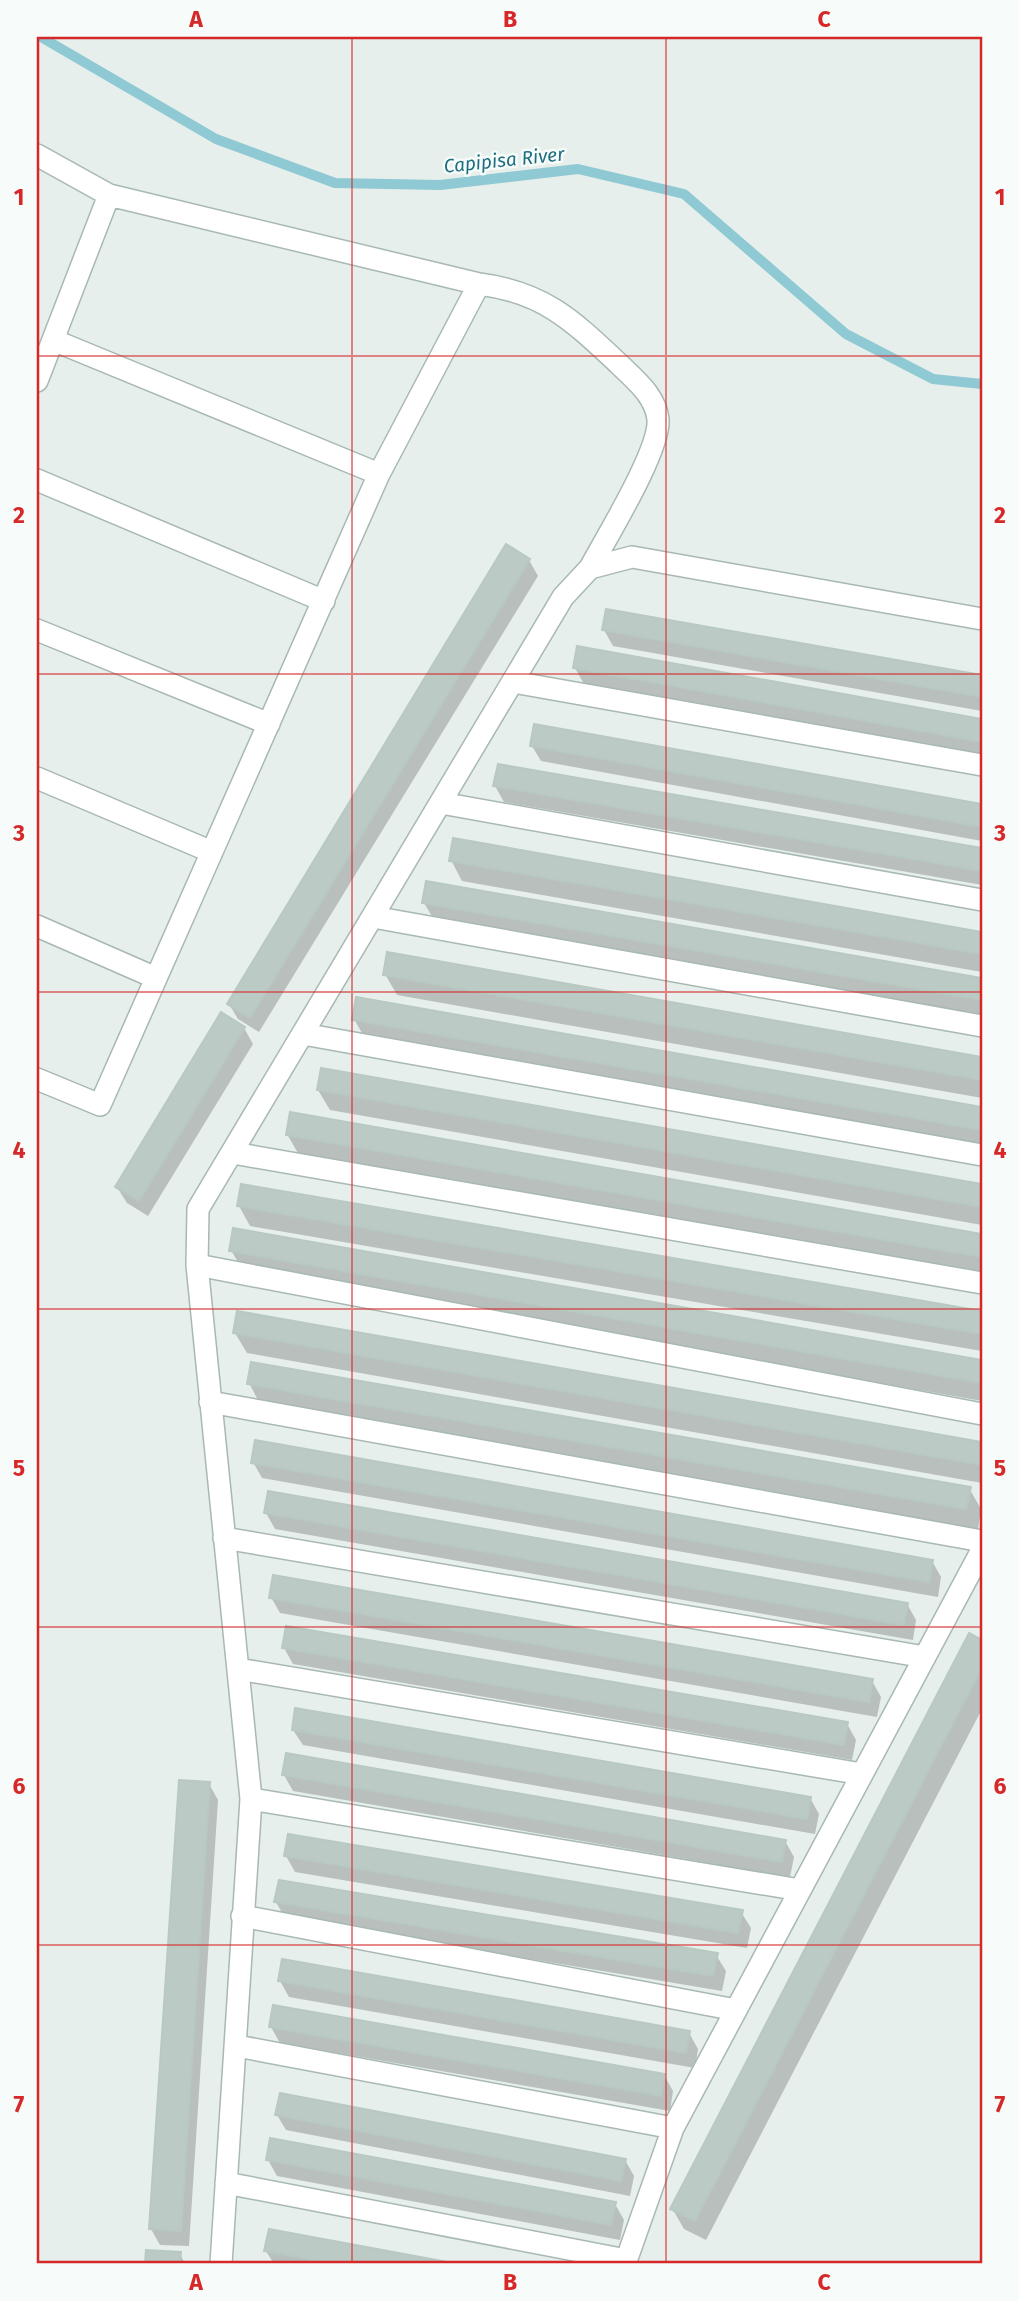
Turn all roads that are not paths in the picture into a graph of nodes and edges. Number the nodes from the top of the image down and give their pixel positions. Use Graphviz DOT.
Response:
graph roads {
  1 [pos="37,155"];
  2 [pos="109,195"];
  3 [pos="479,284"];
  4 [pos="53,340"];
  5 [pos="37,381"];
  6 [pos="379,474"];
  7 [pos="37,480"];
  8 [pos="590,568"];
  9 [pos="324,601"];
  10 [pos="982,619"];
  11 [pos="37,630"];
  12 [pos="513,682"];
  13 [pos="269,724"];
  14 [pos="982,765"];
  15 [pos="37,778"];
  16 [pos="441,803"];
  17 [pos="212,852"];
  18 [pos="982,900"];
  19 [pos="373,917"];
  20 [pos="37,926"];
  21 [pos="156,978"];
  22 [pos="982,1026"];
  23 [pos="303,1034"];
  24 [pos="37,1079"];
  25 [pos="233,1153"];
  26 [pos="982,1156"];
  27 [pos="197,1265"];
  28 [pos="982,1283"];
  29 [pos="210,1402"];
  30 [pos="982,1414"];
  31 [pos="224,1538"];
  32 [pos="982,1541"];
  33 [pos="982,1550"];
  34 [pos="925,1657"];
  35 [pos="237,1669"];
  36 [pos="862,1774"];
  37 [pos="251,1799"];
  38 [pos="800,1890"];
  39 [pos="242,1916"];
  40 [pos="736,2010"];
  41 [pos="237,2046"];
  42 [pos="673,2128"];
  43 [pos="226,2183"];
  44 [pos="626,2262"];
  45 [pos="221,2264"];
  1 -- 2 [label="street"];
  2 -- 3 [label="street"];
  2 -- 4 [label="street"];
  3 -- 6 [label="street"];
  3 -- 8 [label="street"];
  4 -- 5 [label="street"];
  4 -- 6 [label="street"];
  6 -- 9 [label="street"];
  7 -- 9 [label="street"];
  8 -- 10 [label="street"];
  8 -- 12 [label="street"];
  9 -- 13 [label="street"];
  11 -- 13 [label="street"];
  12 -- 14 [label="street"];
  12 -- 16 [label="street"];
  13 -- 17 [label="street"];
  15 -- 17 [label="street"];
  16 -- 18 [label="street"];
  16 -- 19 [label="street"];
  17 -- 21 [label="street"];
  19 -- 22 [label="street"];
  19 -- 23 [label="street"];
  20 -- 21 [label="street"];
  21 -- 24 [label="street"];
  23 -- 25 [label="street"];
  23 -- 26 [label="street"];
  25 -- 27 [label="street"];
  25 -- 28 [label="street"];
  27 -- 29 [label="street"];
  27 -- 30 [label="street"];
  29 -- 31 [label="street"];
  29 -- 32 [label="street"];
  31 -- 34 [label="street"];
  31 -- 35 [label="street"];
  33 -- 34 [label="street"];
  34 -- 36 [label="street"];
  35 -- 36 [label="street"];
  35 -- 37 [label="street"];
  36 -- 38 [label="street"];
  37 -- 38 [label="street"];
  37 -- 39 [label="street"];
  38 -- 40 [label="street"];
  39 -- 40 [label="street"];
  39 -- 41 [label="street"];
  40 -- 42 [label="street"];
  41 -- 42 [label="street"];
  41 -- 43 [label="street"];
  42 -- 44 [label="street"];
  43 -- 44 [label="street"];
  43 -- 45 [label="street"];
}
